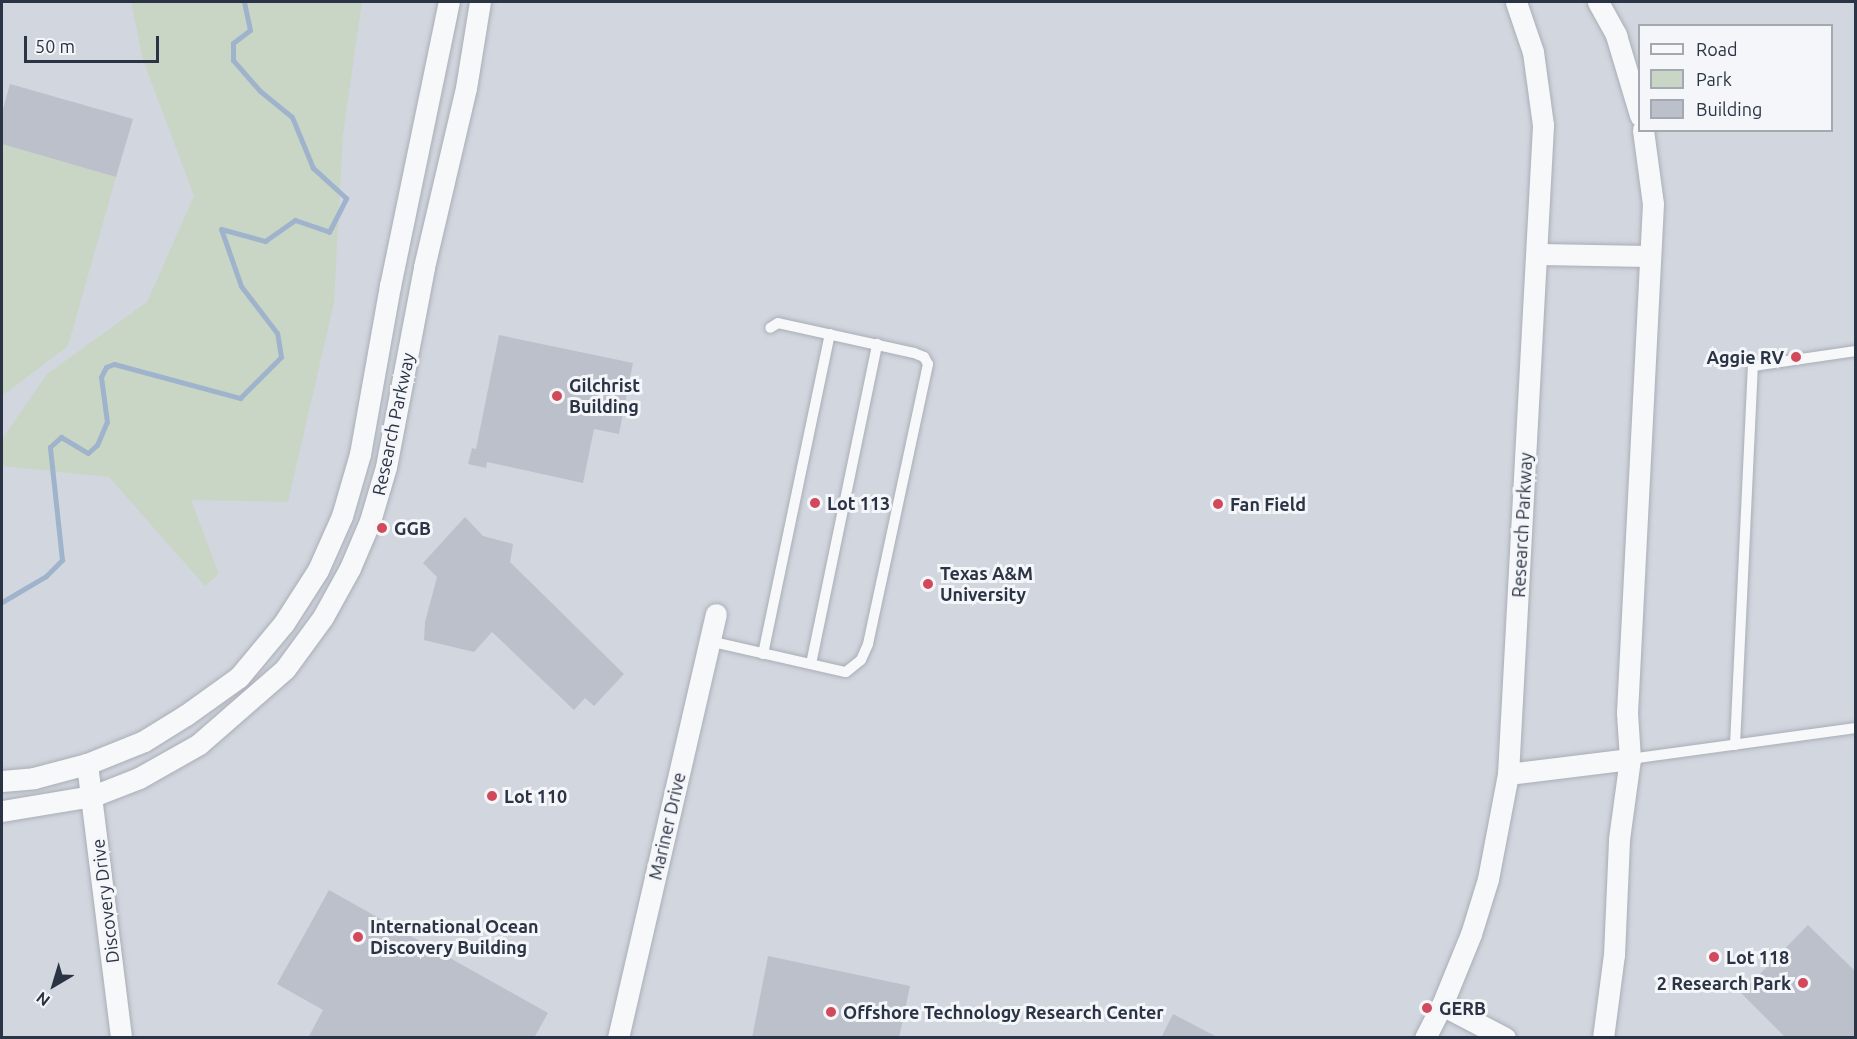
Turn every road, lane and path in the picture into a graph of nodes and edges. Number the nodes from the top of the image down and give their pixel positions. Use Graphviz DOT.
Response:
graph roads {
  1 [pos="449,2"];
  2 [pos="480,2"];
  3 [pos="1516,2"];
  4 [pos="1598,2"];
  5 [pos="1638,108"];
  6 [pos="1643,132"];
  7 [pos="1537,254"];
  8 [pos="1650,256"];
  9 [pos="390,286"];
  10 [pos="420,294"];
  11 [pos="770,327"];
  12 [pos="830,334"];
  13 [pos="876,344"];
  14 [pos="1856,351"];
  15 [pos="318,570"];
  16 [pos="342,583"];
  17 [pos="716,614"];
  18 [pos="709,641"];
  19 [pos="763,654"];
  20 [pos="811,664"];
  21 [pos="1856,728"];
  22 [pos="1735,745"];
  23 [pos="1630,759"];
  24 [pos="87,764"];
  25 [pos="1508,774"];
  26 [pos="2,781"];
  27 [pos="93,796"];
  28 [pos="2,811"];
  29 [pos="1442,1005"];
  30 [pos="121,1038"];
  31 [pos="618,1038"];
  32 [pos="1425,1038"];
  33 [pos="1505,1038"];
  34 [pos="1603,1038"];
  1 -- 9 [label="street, Research Parkway"];
  2 -- 10 [label="street, Research Parkway"];
  3 -- 7 [label="street, Research Parkway"];
  4 -- 5 [label="street"];
  6 -- 8 [label="street"];
  7 -- 8 [label="street"];
  7 -- 25 [label="street, Research Parkway"];
  8 -- 23 [label="street"];
  9 -- 10 [label="street"];
  9 -- 15 [label="street, Research Parkway"];
  10 -- 16 [label="street, Research Parkway"];
  11 -- 12 [label="lane"];
  12 -- 13 [label="lane"];
  12 -- 19 [label="lane"];
  13 -- 20 [label="lane"];
  13 -- 20 [label="lane"];
  14 -- 22 [label="lane"];
  15 -- 16 [label="street"];
  15 -- 24 [label="street, Research Parkway"];
  16 -- 27 [label="street, Research Parkway"];
  17 -- 18 [label="street, Mariner Drive"];
  18 -- 19 [label="lane"];
  18 -- 31 [label="street, Mariner Drive"];
  19 -- 20 [label="lane"];
  21 -- 22 [label="lane"];
  22 -- 23 [label="lane"];
  23 -- 25 [label="street"];
  23 -- 34 [label="street"];
  24 -- 26 [label="street, Research Parkway"];
  24 -- 27 [label="street, Discovery Drive"];
  25 -- 29 [label="street, Research Parkway"];
  27 -- 28 [label="street, Research Parkway"];
  27 -- 30 [label="street, Discovery Drive"];
  29 -- 32 [label="street, Research Parkway"];
  29 -- 33 [label="street"];
}
